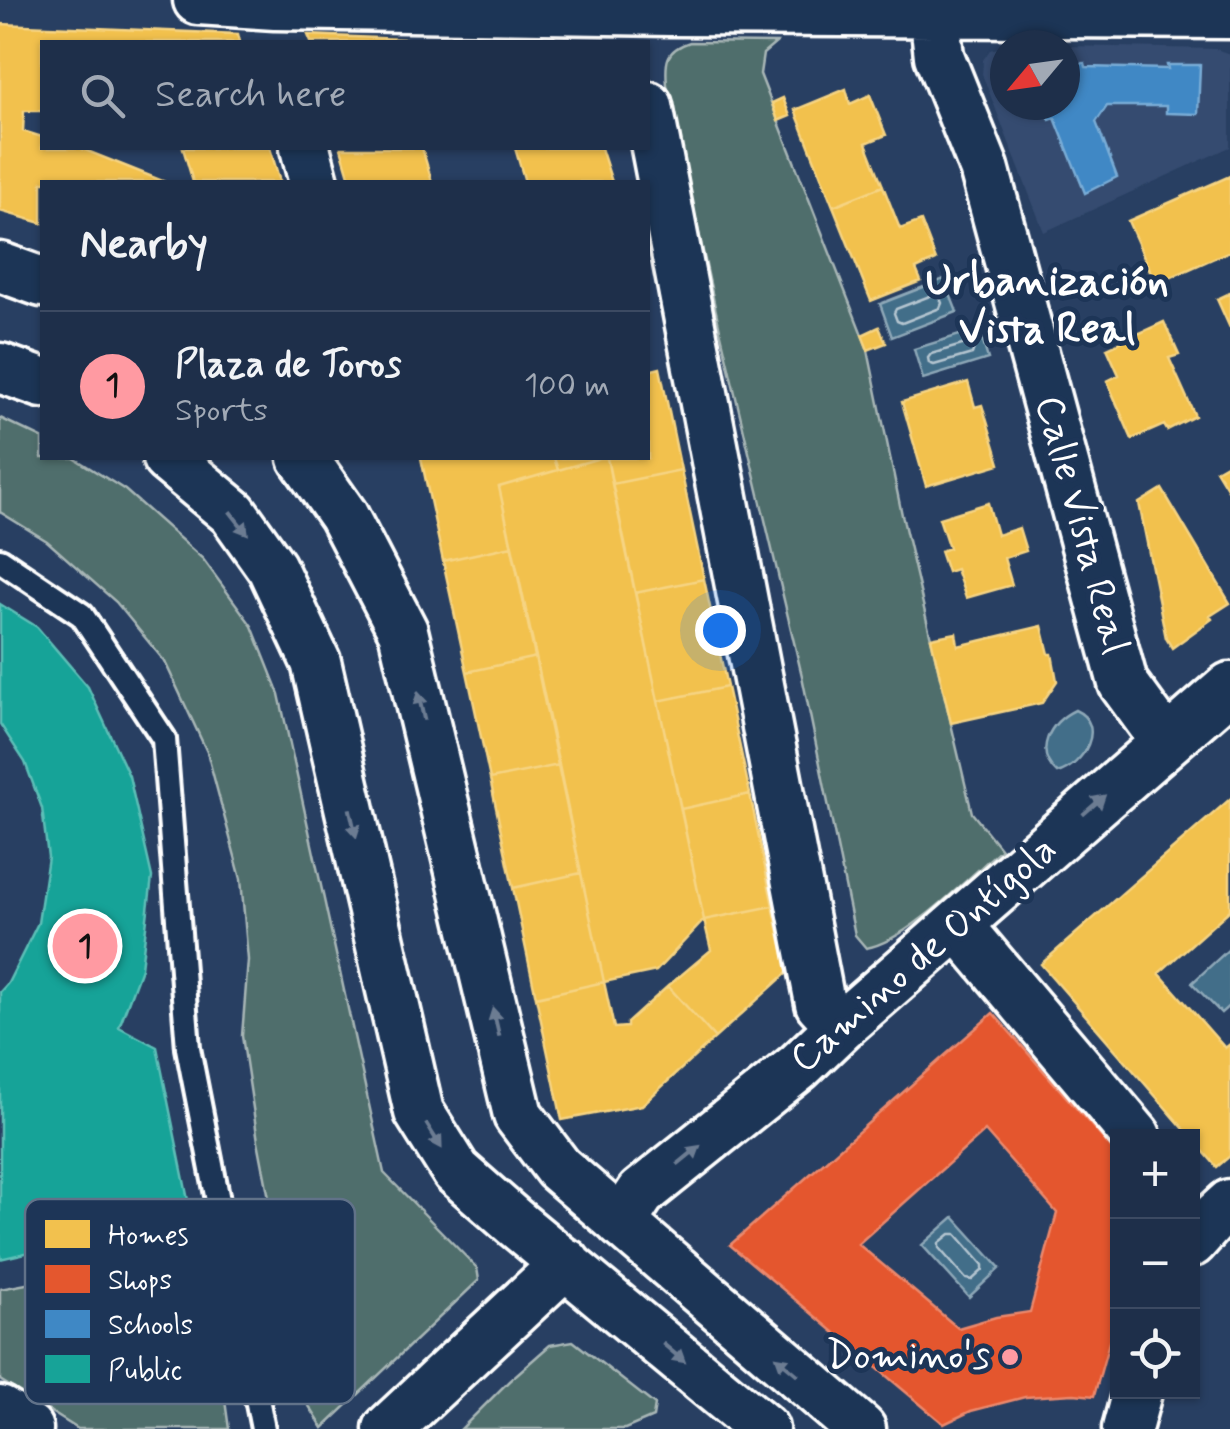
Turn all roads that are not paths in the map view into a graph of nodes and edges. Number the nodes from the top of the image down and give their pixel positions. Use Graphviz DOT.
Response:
graph roads {
  1 [pos="198,0"];
  2 [pos="934,11"];
  3 [pos="1230,14"];
  4 [pos="631,18"];
  5 [pos="275,24"];
  6 [pos="650,128"];
  7 [pos="306,150"];
  8 [pos="313,180"];
  9 [pos="0,267"];
  10 [pos="40,281"];
  11 [pos="668,322"];
  12 [pos="0,368"];
  13 [pos="40,381"];
  14 [pos="169,460"];
  15 [pos="304,460"];
  16 [pos="0,560"];
  17 [pos="1230,688"];
  18 [pos="1166,742"];
  19 [pos="958,925"];
  20 [pos="841,1026"];
  21 [pos="1130,1129"];
  22 [pos="218,1199"];
  23 [pos="620,1223"];
  24 [pos="566,1263"];
  25 [pos="1135,1399"];
  26 [pos="258,1404"];
  27 [pos="0,1411"];
  28 [pos="28,1429"];
  29 [pos="263,1429"];
  30 [pos="388,1429"];
  31 [pos="764,1429"];
  32 [pos="862,1429"];
  33 [pos="1127,1429"];
  1 -- 5 [label="street"];
  2 -- 3 [label="street"];
  2 -- 4 [label="street"];
  2 -- 18 [label="street, Calle Vista Real"];
  4 -- 5 [label="street"];
  6 -- 11 [label="street"];
  7 -- 8 [label="street"];
  9 -- 10 [label="street"];
  11 -- 20 [label="street"];
  12 -- 13 [label="street"];
  14 -- 24 [label="street, one-way"];
  23 -- 15 [label="street, one-way"];
  16 -- 22 [label="lane"];
  17 -- 18 [label="street, Camino de Ontígola"];
  19 -- 18 [label="street, Camino de Ontígola, one-way"];
  19 -- 20 [label="street, Camino de Ontígola"];
  19 -- 21 [label="street"];
  23 -- 20 [label="street, Camino de Ontígola, one-way"];
  32 -- 23 [label="street, one-way"];
  24 -- 30 [label="street"];
  24 -- 31 [label="street, one-way"];
  25 -- 33 [label="street"];
  26 -- 29 [label="lane"];
  27 -- 28 [label="street"];
}
